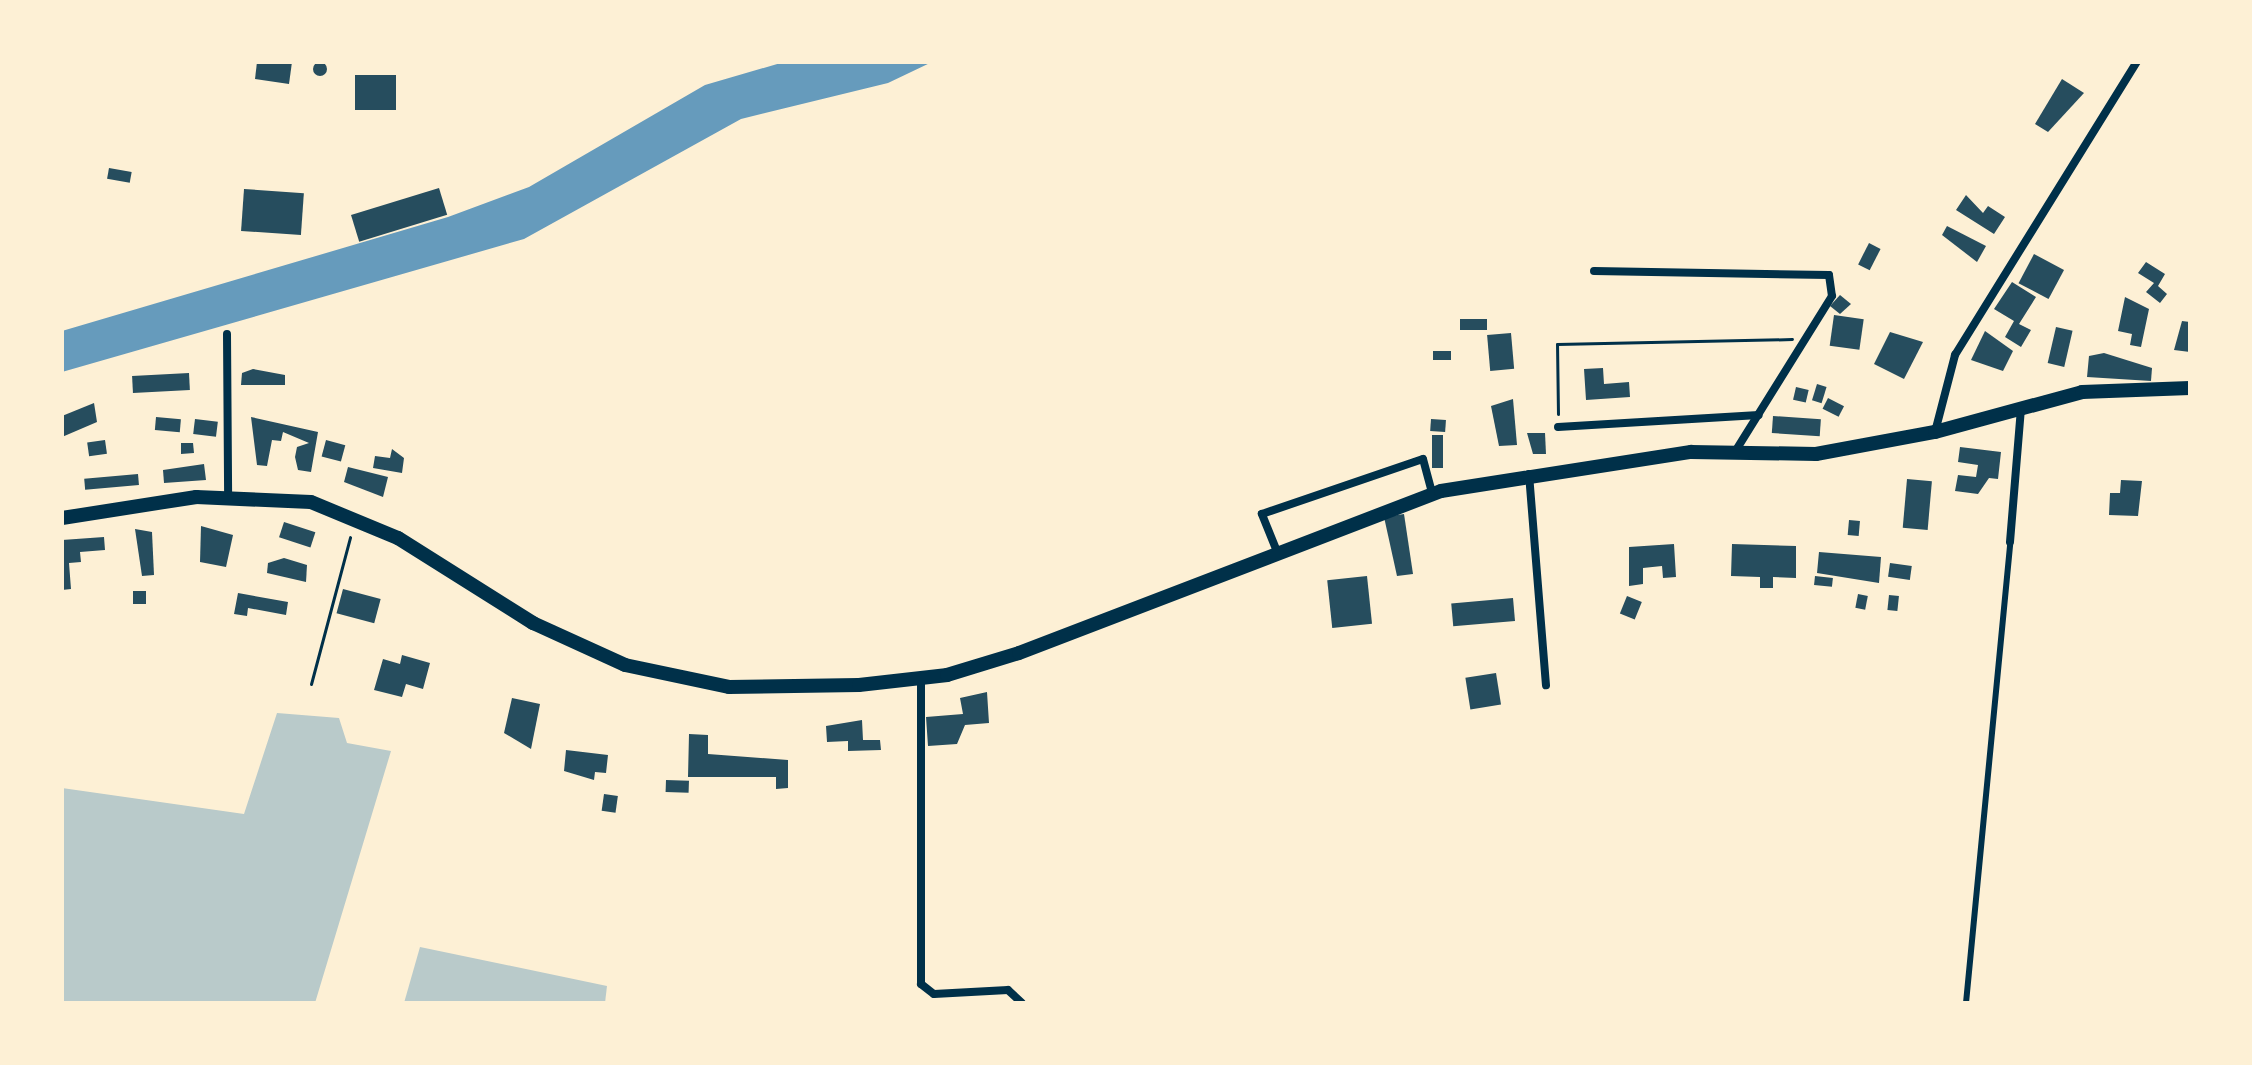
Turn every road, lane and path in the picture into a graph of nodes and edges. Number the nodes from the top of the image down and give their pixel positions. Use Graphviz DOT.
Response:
graph roads {
  1 [pos="2137,62"];
  2 [pos="1594,271"];
  3 [pos="227,334"];
  4 [pos="1803,343"];
  5 [pos="2190,388"];
  6 [pos="2021,407"];
  7 [pos="1759,415"];
  8 [pos="1558,427"];
  9 [pos="1935,432"];
  10 [pos="1735,452"];
  11 [pos="1529,473"];
  12 [pos="1432,493"];
  13 [pos="228,497"];
  14 [pos="62,518"];
  15 [pos="355,518"];
  16 [pos="2010,542"];
  17 [pos="1276,549"];
  18 [pos="921,679"];
  19 [pos="311,684"];
  20 [pos="1546,685"];
  21 [pos="1022,1003"];
  22 [pos="1966,1003"];
  1 -- 9 [label="street"];
  2 -- 4 [label="street"];
  3 -- 13 [label="street"];
  4 -- 7 [label="street"];
  4 -- 8 [label="path"];
  5 -- 6 [label="street"];
  6 -- 9 [label="street"];
  6 -- 16 [label="street"];
  7 -- 8 [label="street"];
  7 -- 10 [label="street"];
  9 -- 10 [label="street"];
  10 -- 11 [label="street"];
  11 -- 12 [label="street"];
  11 -- 20 [label="street"];
  12 -- 17 [label="street"];
  12 -- 17 [label="street"];
  13 -- 14 [label="street"];
  13 -- 15 [label="street"];
  15 -- 18 [label="street"];
  15 -- 19 [label="path"];
  16 -- 22 [label="lane"];
  17 -- 18 [label="street"];
  18 -- 21 [label="street"];
}
